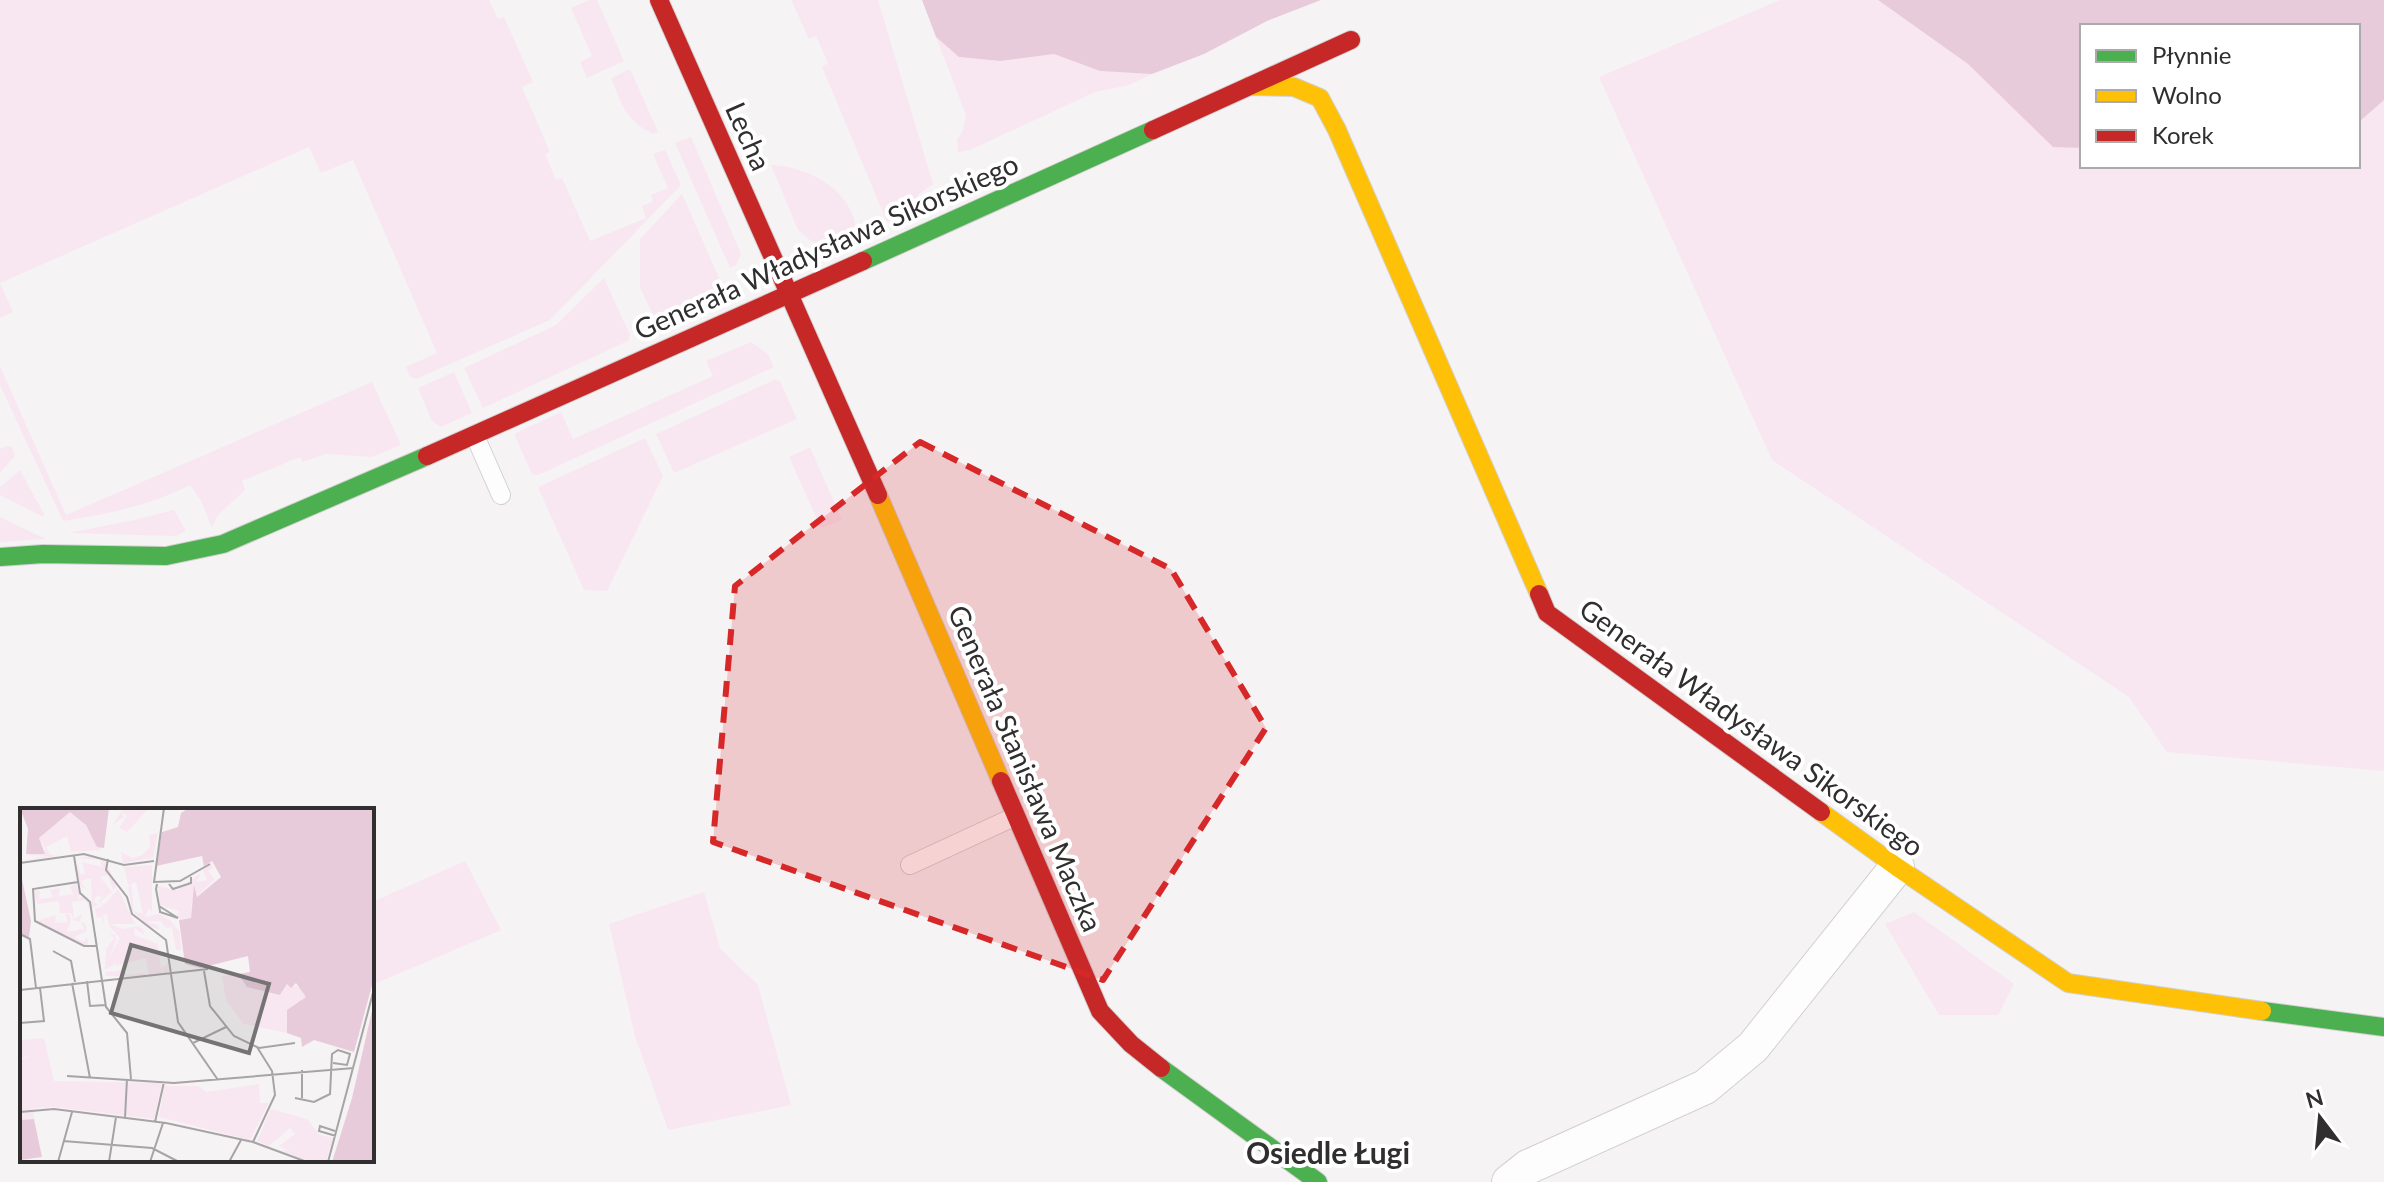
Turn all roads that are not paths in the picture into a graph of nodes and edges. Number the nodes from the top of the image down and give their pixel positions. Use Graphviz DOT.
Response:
graph roads {
  1 [pos="659,0"];
  2 [pos="1351,40"];
  3 [pos="1249,86"];
  4 [pos="787,294"];
  5 [pos="475,436"];
  6 [pos="501,495"];
  7 [pos="0,557"];
  8 [pos="1016,816"];
  9 [pos="910,865"];
  10 [pos="1897,867"];
  11 [pos="2384,1027"];
  12 [pos="1318,1182"];
  13 [pos="1509,1182"];
  1 -- 4 [label="street, Lecha"];
  2 -- 3 [label="street, Generała Władysława Sikorskiego"];
  3 -- 4 [label="street, Generała Władysława Sikorskiego"];
  3 -- 10 [label="street, Generała Władysława Sikorskiego"];
  4 -- 5 [label="street, Generała Władysława Sikorskiego"];
  4 -- 8 [label="street, Generała Stanisława Maczka"];
  5 -- 6 [label="lane"];
  5 -- 7 [label="street, Generała Władysława Sikorskiego"];
  8 -- 9 [label="lane"];
  8 -- 12 [label="street, Generała Stanisława Maczka"];
  10 -- 11 [label="street, Generała Władysława Sikorskiego"];
  10 -- 13 [label="street"];
}
